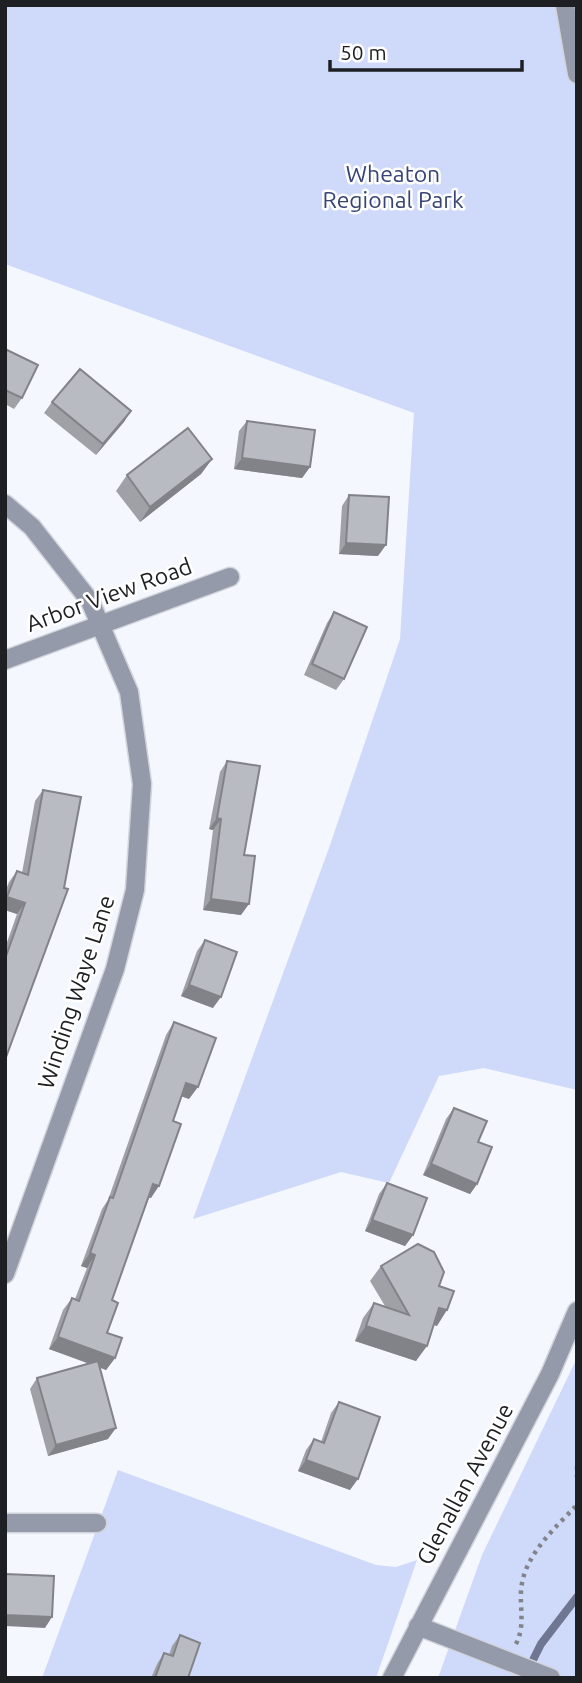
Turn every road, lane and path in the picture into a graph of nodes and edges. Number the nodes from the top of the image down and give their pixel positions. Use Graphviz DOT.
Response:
graph roads {
  1 [pos="565,5"];
  2 [pos="577,74"];
  3 [pos="5,504"];
  4 [pos="230,577"];
  5 [pos="101,624"];
  6 [pos="5,660"];
  7 [pos="5,1274"];
  8 [pos="577,1311"];
  9 [pos="577,1466"];
  10 [pos="577,1477"];
  11 [pos="577,1505"];
  12 [pos="5,1523"];
  13 [pos="97,1523"];
  14 [pos="418,1626"];
  15 [pos="511,1655"];
  16 [pos="549,1677"];
  17 [pos="392,1678"];
  1 -- 2 [label="street"];
  3 -- 5 [label="street, Winding Waye Lane"];
  4 -- 5 [label="street, Arbor View Road"];
  5 -- 6 [label="street, Arbor View Road"];
  5 -- 7 [label="street, Winding Waye Lane"];
  8 -- 14 [label="street, Glenallan Avenue"];
  9 -- 10 [label="path"];
  11 -- 15 [label="path"];
  12 -- 13 [label="street"];
  14 -- 15 [label="street"];
  14 -- 17 [label="street, Glenallan Avenue"];
  15 -- 16 [label="street"];
}
